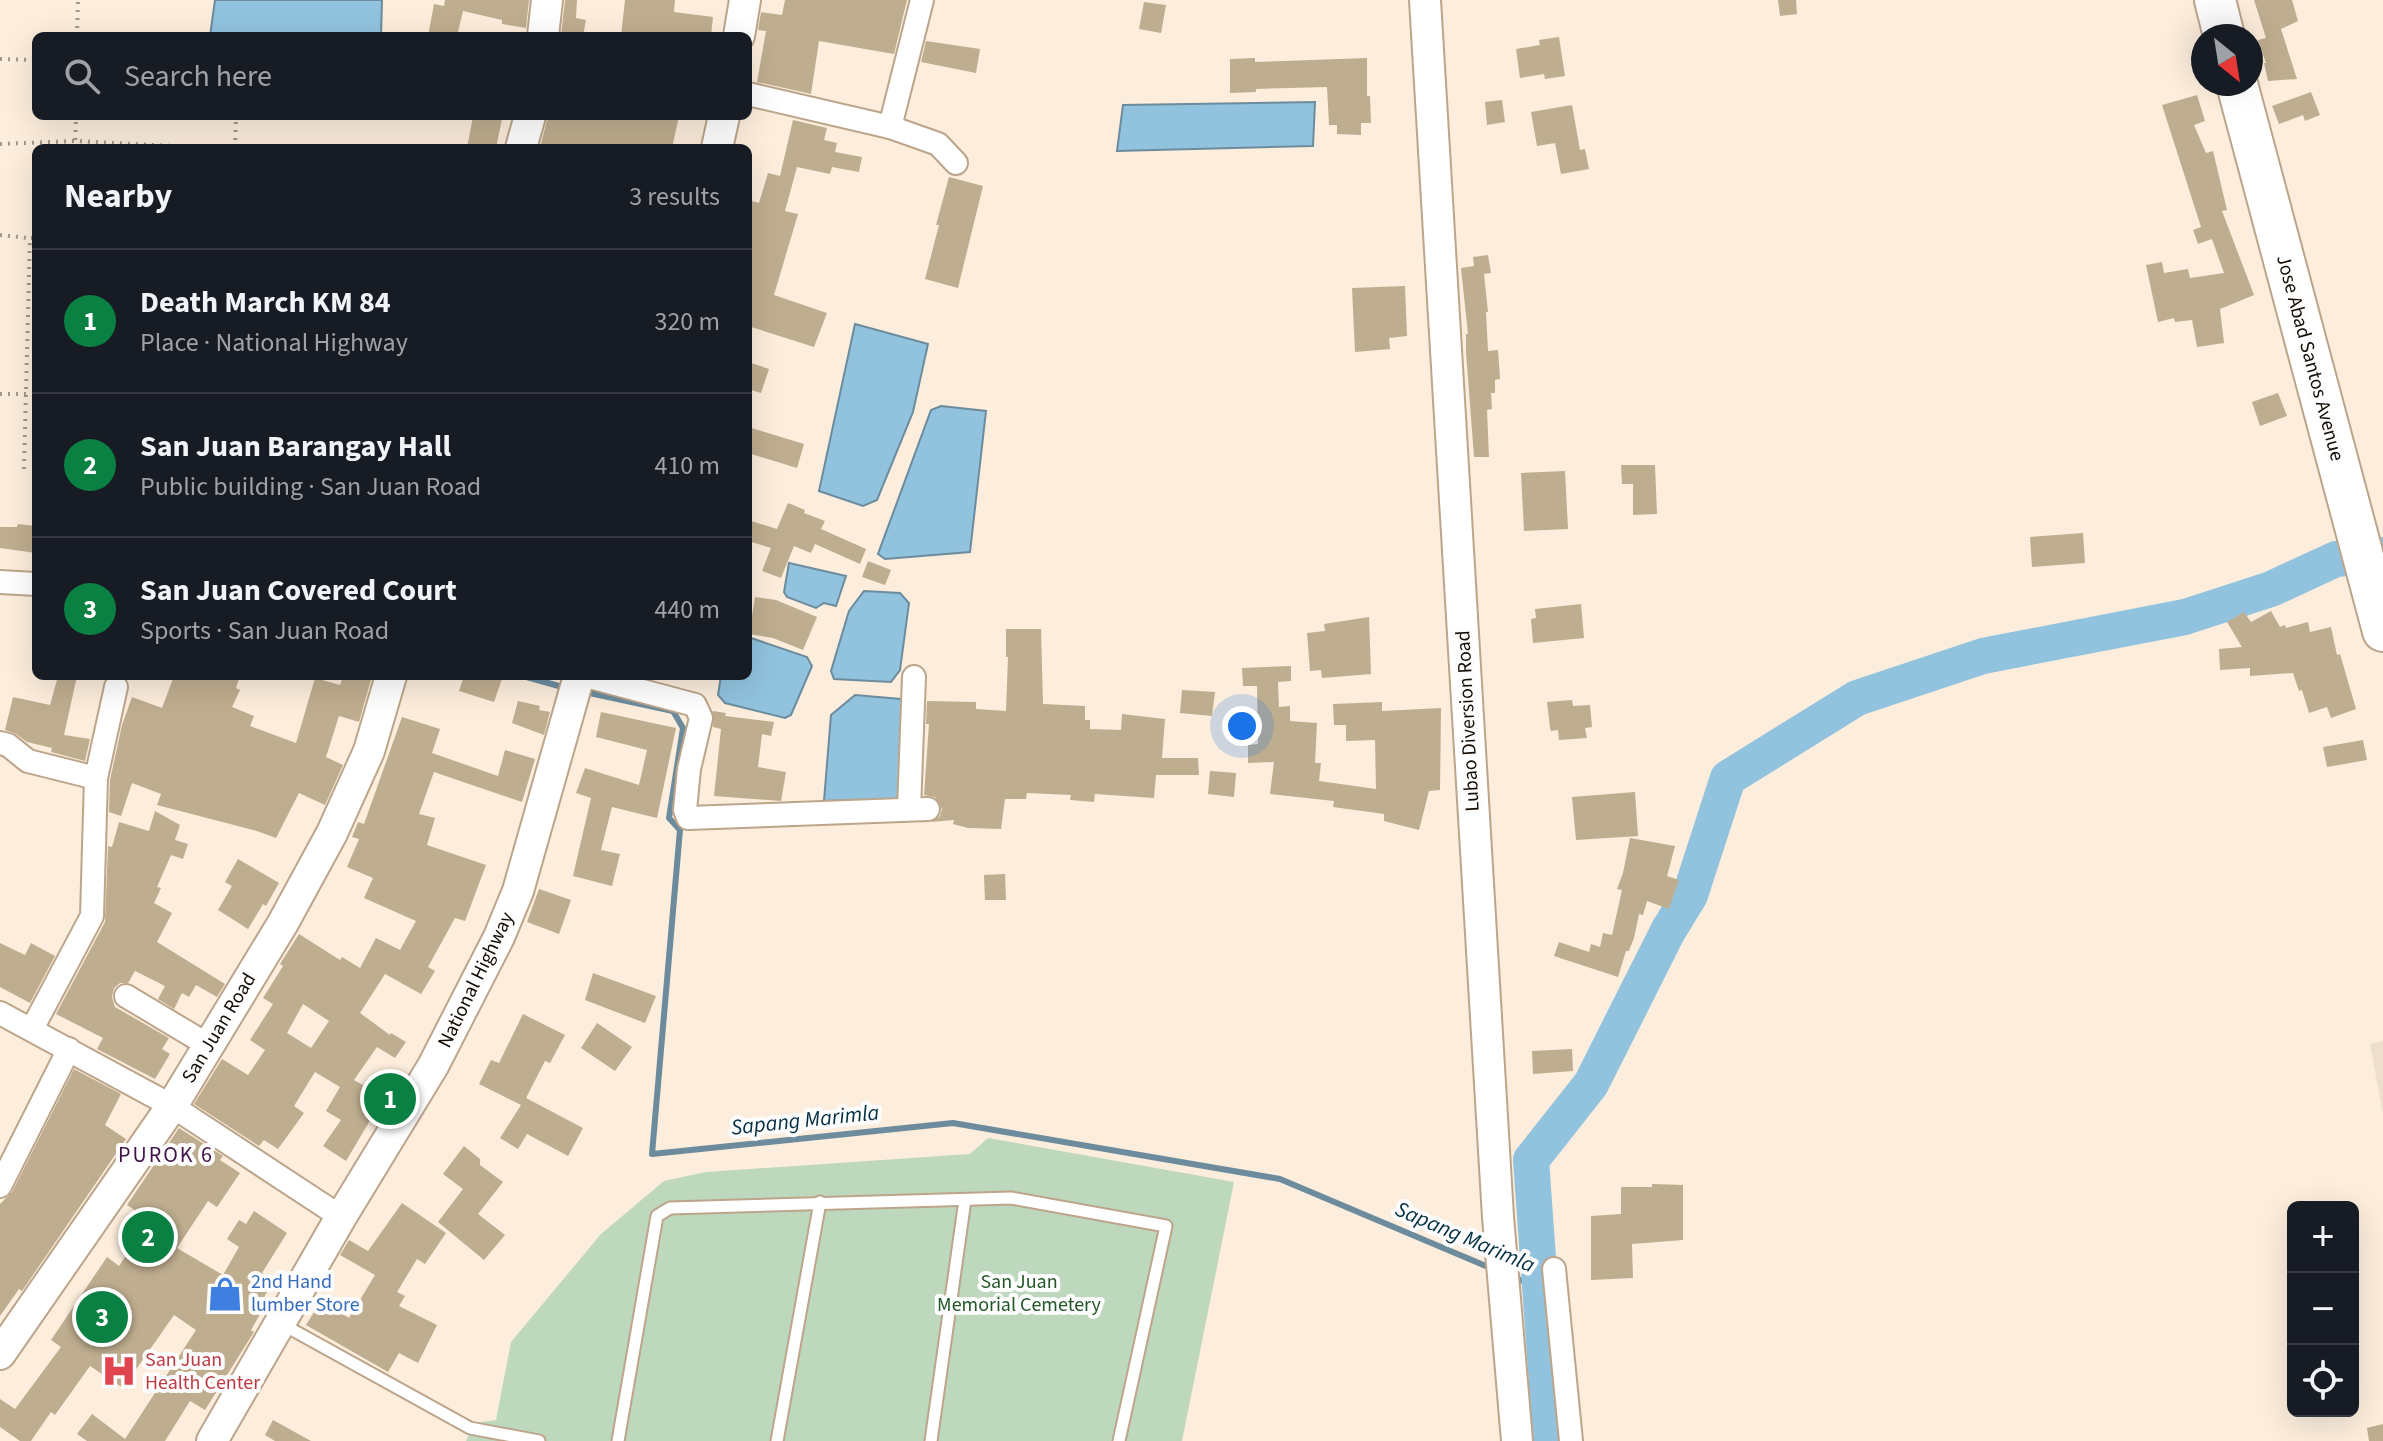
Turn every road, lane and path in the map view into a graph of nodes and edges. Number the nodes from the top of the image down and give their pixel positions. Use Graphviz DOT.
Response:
graph roads {
  1 [pos="78,0"];
  2 [pos="547,0"];
  3 [pos="745,0"];
  4 [pos="922,0"];
  5 [pos="1425,0"];
  6 [pos="2215,0"];
  7 [pos="2221,24"];
  8 [pos="77,32"];
  9 [pos="543,32"];
  10 [pos="740,32"];
  11 [pos="0,59"];
  12 [pos="32,60"];
  13 [pos="752,95"];
  14 [pos="2240,96"];
  15 [pos="76,120"];
  16 [pos="236,120"];
  17 [pos="529,120"];
  18 [pos="723,120"];
  19 [pos="890,127"];
  20 [pos="75,141"];
  21 [pos="0,144"];
  22 [pos="118,144"];
  23 [pos="235,144"];
  24 [pos="522,144"];
  25 [pos="718,144"];
  26 [pos="956,163"];
  27 [pos="0,235"];
  28 [pos="32,238"];
  29 [pos="32,260"];
  30 [pos="0,394"];
  31 [pos="26,394"];
  32 [pos="32,394"];
  33 [pos="24,469"];
  34 [pos="0,582"];
  35 [pos="32,584"];
  36 [pos="2383,631"];
  37 [pos="914,677"];
  38 [pos="390,680"];
  39 [pos="578,686"];
  40 [pos="116,687"];
  41 [pos="0,743"];
  42 [pos="96,778"];
  43 [pos="126,996"];
  44 [pos="0,1013"];
  45 [pos="32,1029"];
  46 [pos="208,1045"];
  47 [pos="69,1049"];
  48 [pos="172,1106"];
  49 [pos="0,1184"];
  50 [pos="965,1200"];
  51 [pos="820,1202"];
  52 [pos="341,1217"];
  53 [pos="1554,1269"];
  54 [pos="280,1323"];
  55 [pos="0,1354"];
  56 [pos="212,1441"];
  57 [pos="539,1441"];
  58 [pos="618,1441"];
  59 [pos="777,1441"];
  60 [pos="931,1441"];
  61 [pos="1119,1441"];
  62 [pos="1517,1441"];
  63 [pos="1571,1441"];
  1 -- 8 [label="path"];
  2 -- 9 [label="street"];
  3 -- 10 [label="street"];
  4 -- 19 [label="street"];
  5 -- 62 [label="street, Lubao Diversion Road"];
  6 -- 7 [label="highway"];
  11 -- 12 [label="path"];
  13 -- 19 [label="street"];
  14 -- 36 [label="highway, Jose Abad Santos Avenue"];
  15 -- 20 [label="path"];
  16 -- 23 [label="path"];
  17 -- 24 [label="street"];
  18 -- 25 [label="street"];
  19 -- 26 [label="street"];
  20 -- 21 [label="path"];
  20 -- 22 [label="path"];
  27 -- 28 [label="path"];
  29 -- 31 [label="path"];
  30 -- 31 [label="path"];
  31 -- 32 [label="path"];
  31 -- 33 [label="path"];
  34 -- 35 [label="street"];
  37 -- 39 [label="street"];
  38 -- 46 [label="street, San Juan Road"];
  39 -- 52 [label="street, National Highway"];
  40 -- 42 [label="street"];
  41 -- 42 [label="street"];
  42 -- 45 [label="street"];
  43 -- 46 [label="street"];
  44 -- 45 [label="street"];
  45 -- 47 [label="street"];
  46 -- 48 [label="street, San Juan Road"];
  47 -- 48 [label="street"];
  47 -- 49 [label="street"];
  48 -- 52 [label="street"];
  48 -- 55 [label="street, San Juan Road"];
  50 -- 51 [label="lane"];
  50 -- 60 [label="lane"];
  50 -- 61 [label="lane"];
  51 -- 58 [label="lane"];
  51 -- 59 [label="lane"];
  52 -- 54 [label="street, National Highway"];
  53 -- 63 [label="street"];
  54 -- 56 [label="street, National Highway"];
  54 -- 57 [label="lane"];
}
